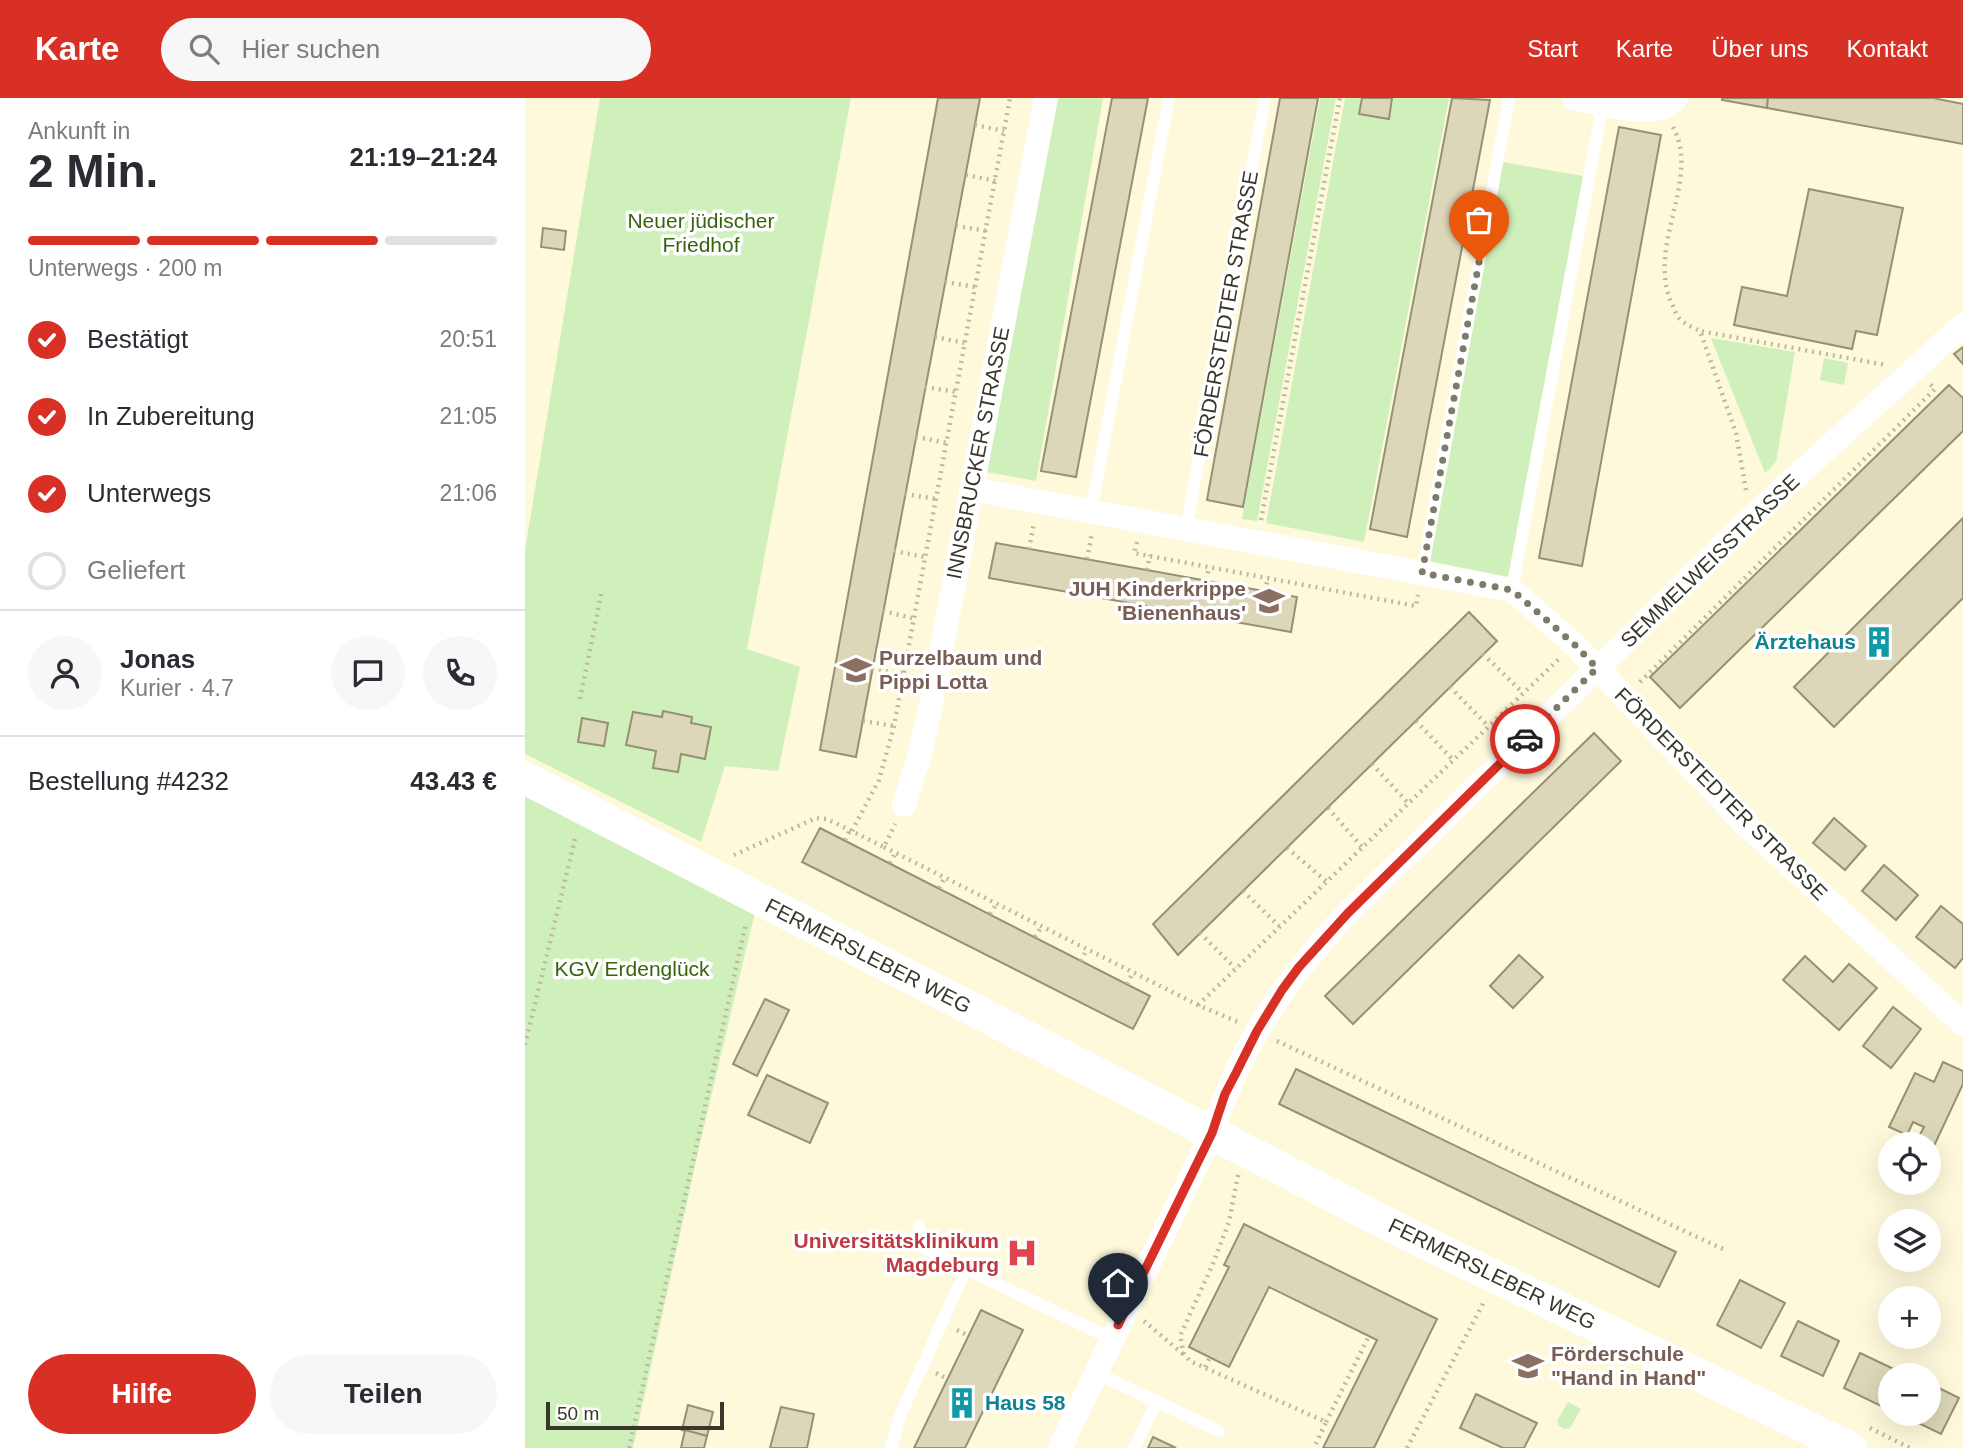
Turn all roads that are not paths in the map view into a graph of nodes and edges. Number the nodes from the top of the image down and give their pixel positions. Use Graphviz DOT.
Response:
graph roads {
  1 [pos="1046,98"];
  2 [pos="1169,98"];
  3 [pos="1265,98"];
  4 [pos="1509,98"];
  5 [pos="1574,98"];
  6 [pos="1603,103"];
  7 [pos="1670,103"];
  8 [pos="1963,325"];
  9 [pos="971,489"];
  10 [pos="1091,511"];
  11 [pos="1186,529"];
  12 [pos="1422,573"];
  13 [pos="1512,590"];
  14 [pos="1597,668"];
  15 [pos="525,778"];
  16 [pos="904,805"];
  17 [pos="1963,1024"];
  18 [pos="1212,1133"];
  19 [pos="919,1226"];
  20 [pos="966,1269"];
  21 [pos="1112,1339"];
  22 [pos="1096,1373"];
  23 [pos="1157,1401"];
  24 [pos="1219,1431"];
  25 [pos="891,1448"];
  26 [pos="1060,1448"];
  27 [pos="1134,1448"];
  28 [pos="1850,1448"];
  1 -- 9 [label="street, INNSBRUCKER STRASSE"];
  2 -- 10 [label="lane"];
  3 -- 11 [label="lane, FÖRDERSTEDTER STRASSE"];
  4 -- 12 [label="lane"];
  5 -- 6 [label="street"];
  6 -- 7 [label="street"];
  6 -- 13 [label="lane"];
  8 -- 14 [label="street, SEMMELWEISSTRASSE"];
  9 -- 10 [label="street"];
  9 -- 16 [label="street, INNSBRUCKER STRASSE"];
  10 -- 11 [label="street"];
  11 -- 12 [label="street"];
  12 -- 13 [label="street"];
  13 -- 14 [label="street, FÖRDERSTEDTER STRASSE"];
  14 -- 17 [label="street, FÖRDERSTEDTER STRASSE"];
  14 -- 18 [label="street, SEMMELWEISSTRASSE"];
  15 -- 18 [label="street, FERMERSLEBER WEG"];
  18 -- 21 [label="street"];
  18 -- 28 [label="street, FERMERSLEBER WEG"];
  19 -- 20 [label="lane"];
  20 -- 21 [label="lane"];
  20 -- 25 [label="lane"];
  21 -- 22 [label="street"];
  22 -- 23 [label="lane"];
  22 -- 26 [label="street"];
  23 -- 24 [label="lane"];
  23 -- 27 [label="lane"];
}
